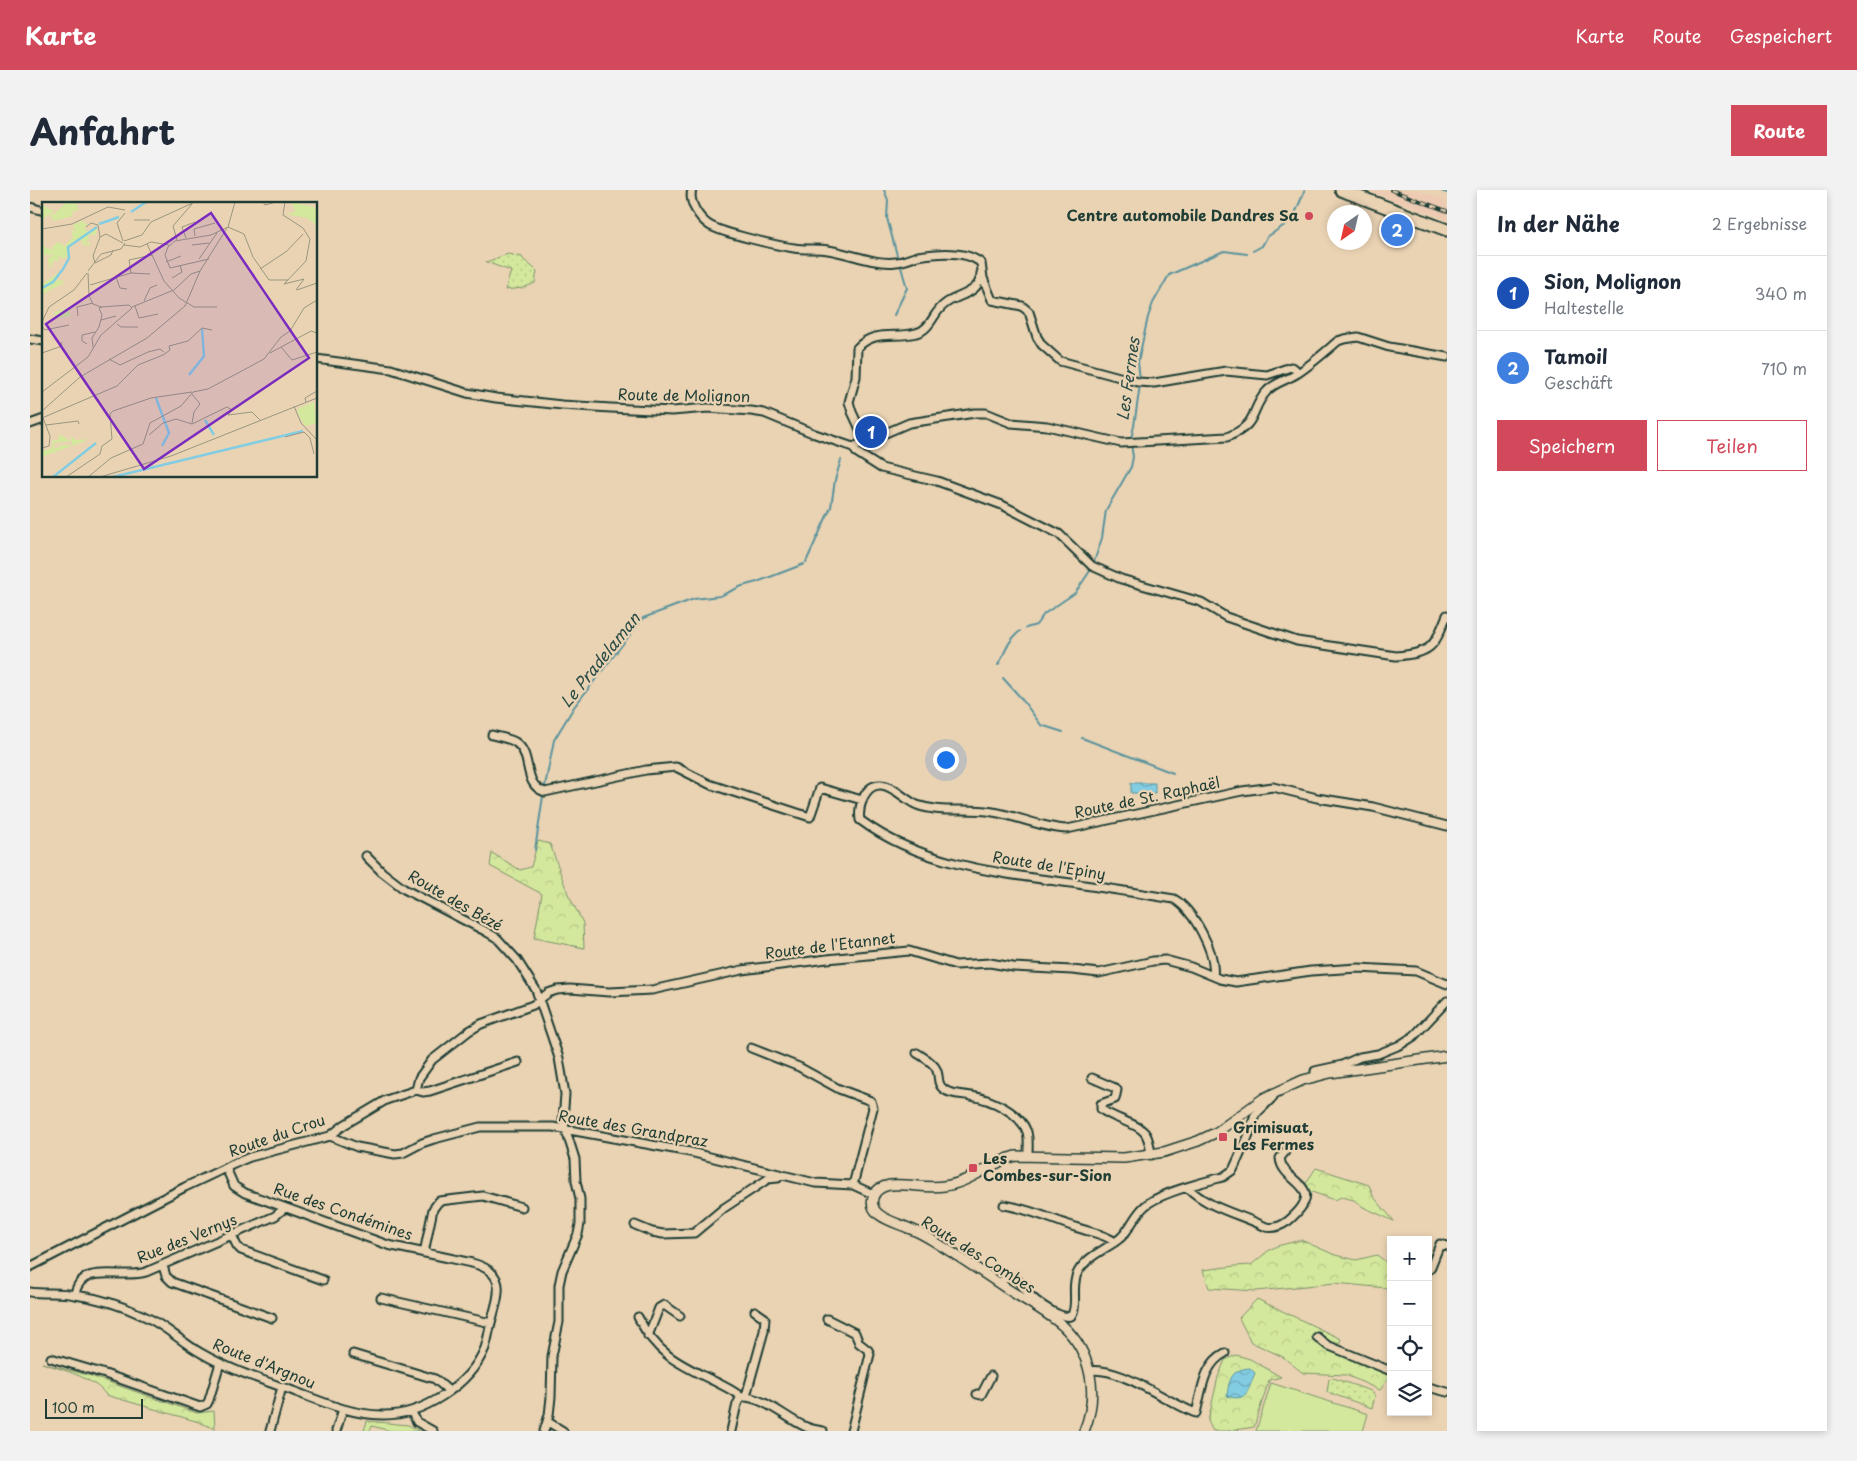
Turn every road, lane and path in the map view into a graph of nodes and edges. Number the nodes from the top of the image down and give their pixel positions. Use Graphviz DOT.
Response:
graph roads {
  1 [pos="692,190"];
  2 [pos="1341,190"];
  3 [pos="1447,230"];
  4 [pos="981,263"];
  5 [pos="1447,357"];
  6 [pos="318,359"];
  7 [pos="1298,373"];
  8 [pos="42,420"];
  9 [pos="30,424"];
  10 [pos="866,442"];
  11 [pos="853,447"];
  12 [pos="1447,615"];
  13 [pos="492,735"];
  14 [pos="862,800"];
  15 [pos="1447,826"];
  16 [pos="366,856"];
  17 [pos="1213,976"];
  18 [pos="1447,984"];
  19 [pos="539,1000"];
  20 [pos="1447,1001"];
  21 [pos="751,1048"];
  22 [pos="917,1053"];
  23 [pos="1447,1056"];
  24 [pos="518,1062"];
  25 [pos="1315,1077"];
  26 [pos="1092,1078"];
  27 [pos="416,1090"];
  28 [pos="1273,1093"];
  29 [pos="565,1129"];
  30 [pos="330,1136"];
  31 [pos="1285,1152"];
  32 [pos="1028,1155"];
  33 [pos="1151,1155"];
  34 [pos="226,1168"];
  35 [pos="780,1174"];
  36 [pos="853,1185"];
  37 [pos="1188,1188"];
  38 [pos="874,1194"];
  39 [pos="1004,1205"];
  40 [pos="522,1207"];
  41 [pos="285,1208"];
  42 [pos="635,1225"];
  43 [pos="232,1235"];
  44 [pos="1115,1242"];
  45 [pos="1447,1246"];
  46 [pos="424,1253"];
  47 [pos="1432,1264"];
  48 [pos="163,1266"];
  49 [pos="30,1267"];
  50 [pos="323,1280"];
  51 [pos="999,1283"];
  52 [pos="30,1292"];
  53 [pos="75,1294"];
  54 [pos="381,1298"];
  55 [pos="755,1311"];
  56 [pos="680,1316"];
  57 [pos="638,1317"];
  58 [pos="272,1318"];
  59 [pos="827,1319"];
  60 [pos="491,1324"];
  61 [pos="648,1336"];
  62 [pos="1317,1338"];
  63 [pos="1226,1353"];
  64 [pos="353,1354"];
  65 [pos="52,1358"];
  66 [pos="220,1363"];
  67 [pos="1387,1369"];
  68 [pos="1090,1371"];
  69 [pos="991,1376"];
  70 [pos="282,1387"];
  71 [pos="1432,1387"];
  72 [pos="449,1391"];
  73 [pos="1447,1392"];
  74 [pos="977,1394"];
  75 [pos="743,1396"];
  76 [pos="343,1409"];
  77 [pos="411,1411"];
  78 [pos="548,1422"];
  79 [pos="270,1431"];
  80 [pos="336,1431"];
  81 [pos="433,1431"];
  82 [pos="544,1431"];
  83 [pos="563,1431"];
  84 [pos="731,1431"];
  85 [pos="823,1431"];
  86 [pos="851,1431"];
  87 [pos="1084,1431"];
  1 -- 4 [label="street"];
  2 -- 3 [label="main road"];
  4 -- 7 [label="street"];
  4 -- 10 [label="street"];
  5 -- 7 [label="street"];
  6 -- 11 [label="street, Route de Molignon"];
  7 -- 10 [label="street"];
  8 -- 9 [label="street"];
  10 -- 11 [label="street"];
  11 -- 12 [label="street, Route de Molignon"];
  13 -- 14 [label="street"];
  14 -- 15 [label="street, Route de St. Raphaël"];
  14 -- 17 [label="street, Route de l'Epiny"];
  16 -- 19 [label="street, Route des Bézé"];
  17 -- 18 [label="street, Route de l'Etannet"];
  17 -- 19 [label="street, Route de l'Etannet"];
  19 -- 27 [label="street"];
  19 -- 29 [label="street, Route des Bézé"];
  20 -- 25 [label="street"];
  21 -- 36 [label="street"];
  22 -- 32 [label="street"];
  23 -- 25 [label="street"];
  24 -- 27 [label="street, Route du Crou"];
  25 -- 28 [label="street"];
  26 -- 33 [label="street"];
  27 -- 30 [label="street, Route du Crou"];
  28 -- 33 [label="street"];
  28 -- 37 [label="street"];
  29 -- 30 [label="street, Route des Grandpraz"];
  29 -- 35 [label="street, Route des Grandpraz"];
  29 -- 78 [label="street, Route des Bézé"];
  30 -- 34 [label="street, Route du Crou"];
  31 -- 37 [label="street"];
  32 -- 33 [label="street"];
  32 -- 38 [label="street"];
  34 -- 41 [label="street, Rue des Condémines"];
  34 -- 49 [label="street, Route du Crou"];
  35 -- 36 [label="street, Route des Grandpraz"];
  35 -- 42 [label="street"];
  36 -- 38 [label="street, Route des Grandpraz"];
  37 -- 44 [label="street"];
  38 -- 51 [label="street, Route des Combes"];
  39 -- 44 [label="street"];
  40 -- 46 [label="street"];
  41 -- 43 [label="street, Rue des Vernys"];
  41 -- 46 [label="street, Rue des Condémines"];
  43 -- 48 [label="street, Rue des Vernys"];
  43 -- 50 [label="street"];
  44 -- 51 [label="street"];
  45 -- 47 [label="street"];
  46 -- 60 [label="street, Rue des Condémines"];
  48 -- 53 [label="street, Rue des Vernys"];
  48 -- 58 [label="street"];
  51 -- 68 [label="street, Route des Combes"];
  52 -- 53 [label="street, Route d'Argnou"];
  53 -- 66 [label="street, Route d'Argnou"];
  54 -- 60 [label="street"];
  55 -- 75 [label="street"];
  56 -- 61 [label="street"];
  57 -- 61 [label="street"];
  59 -- 86 [label="street"];
  60 -- 72 [label="street, Rue des Condémines"];
  61 -- 75 [label="street"];
  62 -- 67 [label="street"];
  63 -- 68 [label="street"];
  64 -- 72 [label="street"];
  65 -- 66 [label="street"];
  66 -- 70 [label="street, Route d'Argnou"];
  68 -- 87 [label="street, Route des Combes"];
  69 -- 74 [label="street"];
  70 -- 76 [label="street, Route d'Argnou"];
  70 -- 79 [label="street"];
  71 -- 73 [label="street"];
  72 -- 77 [label="street, Rue des Condémines"];
  75 -- 84 [label="street"];
  75 -- 85 [label="street"];
  76 -- 77 [label="street, Route d'Argnou"];
  76 -- 80 [label="street"];
  77 -- 81 [label="street"];
  78 -- 82 [label="street, Route des Bézé"];
  78 -- 83 [label="street"];
}
